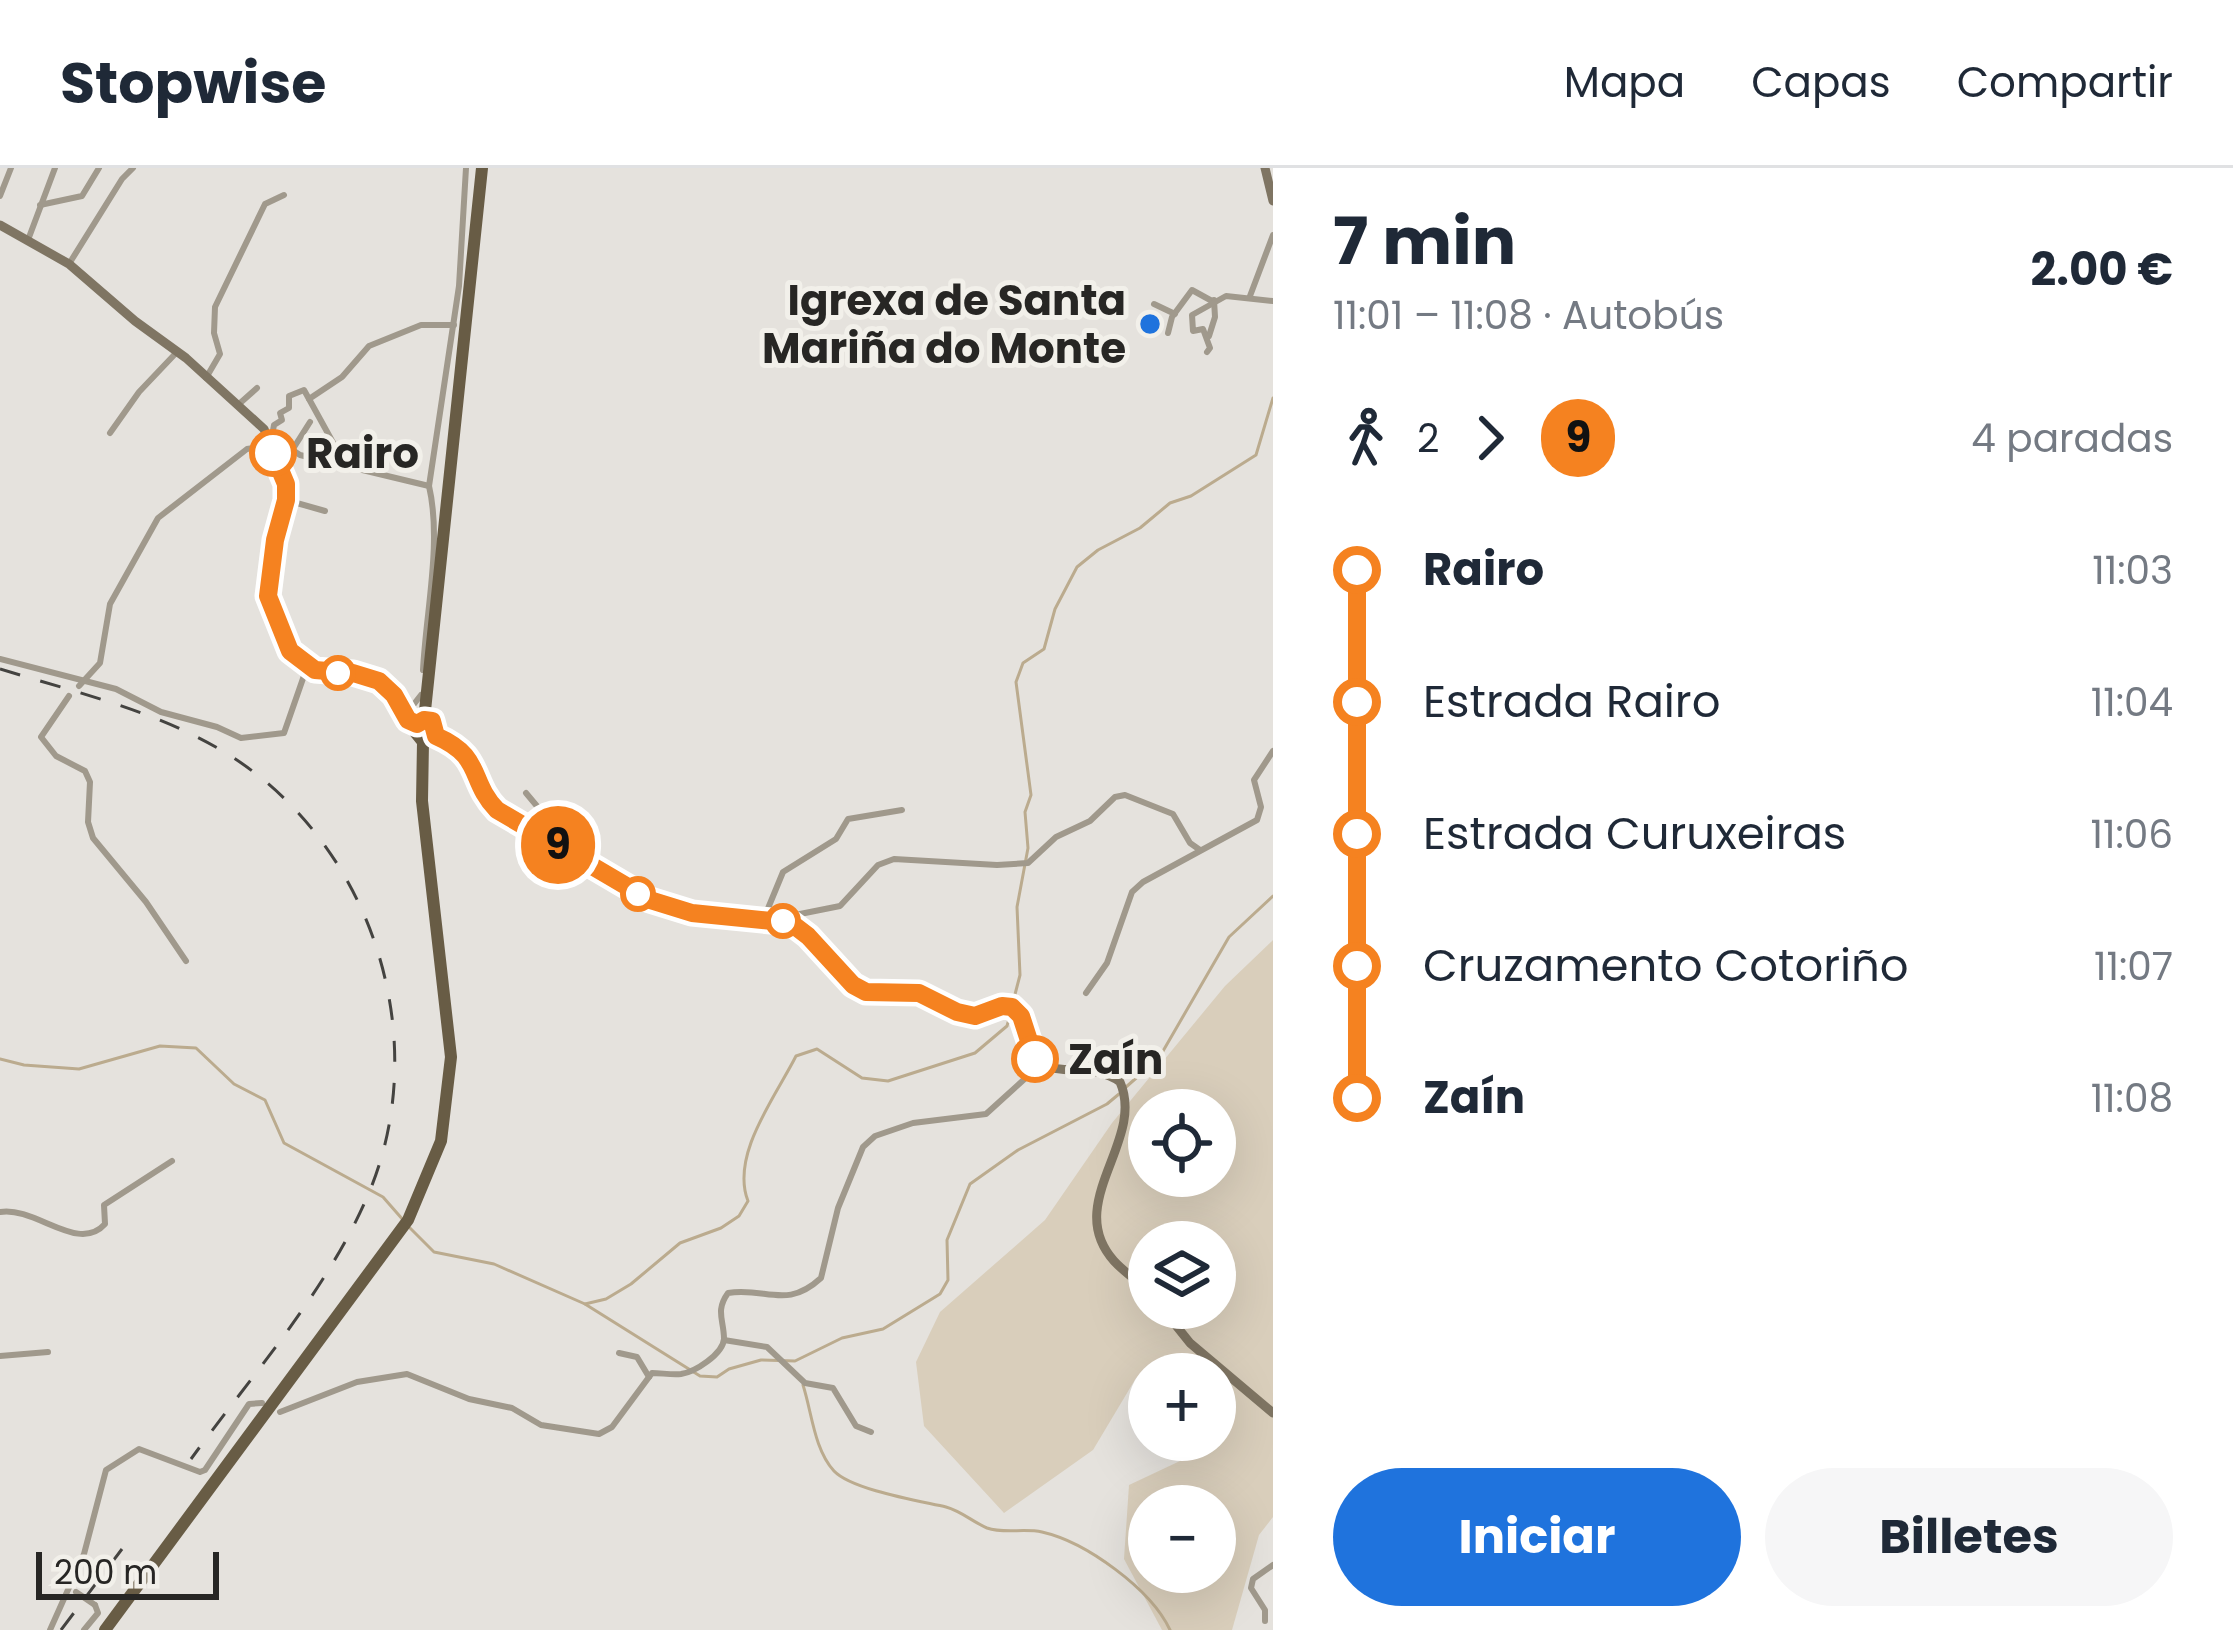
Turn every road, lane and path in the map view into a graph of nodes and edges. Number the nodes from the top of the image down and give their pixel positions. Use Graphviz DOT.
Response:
graph roads {
  1 [pos="11,168"];
  2 [pos="55,168"];
  3 [pos="99,168"];
  4 [pos="133,168"];
  5 [pos="466,168"];
  6 [pos="482,168"];
  7 [pos="1264,168"];
  8 [pos="284,195"];
  9 [pos="0,196"];
  10 [pos="1273,201"];
  11 [pos="40,205"];
  12 [pos="2,226"];
  13 [pos="1273,235"];
  14 [pos="28,240"];
  15 [pos="0,242"];
  16 [pos="69,264"];
  17 [pos="1250,296"];
  18 [pos="1213,301"];
  19 [pos="1273,301"];
  20 [pos="1154,304"];
  21 [pos="1175,314"];
  22 [pos="454,325"];
  23 [pos="1168,334"];
  24 [pos="1208,340"];
  25 [pos="178,352"];
  26 [pos="1207,352"];
  27 [pos="206,378"];
  28 [pos="257,388"];
  29 [pos="309,399"];
  30 [pos="239,404"];
  31 [pos="310,422"];
  32 [pos="110,433"];
  33 [pos="269,438"];
  34 [pos="291,452"];
  35 [pos="333,461"];
  36 [pos="284,478"];
  37 [pos="429,486"];
  38 [pos="286,500"];
  39 [pos="325,511"];
  40 [pos="0,659"];
  41 [pos="307,667"];
  42 [pos="82,683"];
  43 [pos="70,696"];
  44 [pos="402,709"];
  45 [pos="421,722"];
  46 [pos="430,739"];
  47 [pos="1273,751"];
  48 [pos="526,793"];
  49 [pos="902,810"];
  50 [pos="1200,850"];
  51 [pos="570,852"];
  52 [pos="764,918"];
  53 [pos="791,923"];
  54 [pos="186,962"];
  55 [pos="1086,993"];
  56 [pos="1040,1065"];
  57 [pos="172,1161"];
  58 [pos="0,1212"];
  59 [pos="1128,1273"];
  60 [pos="1179,1329"];
  61 [pos="724,1340"];
  62 [pos="48,1352"];
  63 [pos="619,1353"];
  64 [pos="0,1356"];
  65 [pos="649,1377"];
  66 [pos="262,1403"];
  67 [pos="280,1412"];
  68 [pos="1273,1413"];
  69 [pos="871,1432"];
  70 [pos="1273,1565"];
  71 [pos="74,1590"];
  72 [pos="1265,1621"];
  73 [pos="50,1630"];
  74 [pos="84,1630"];
  75 [pos="105,1630"];
  1 -- 9 [label="street"];
  2 -- 11 [label="street"];
  3 -- 11 [label="street"];
  4 -- 16 [label="street"];
  5 -- 22 [label="street"];
  6 -- 45 [label="main road"];
  7 -- 10 [label="street"];
  8 -- 27 [label="street"];
  11 -- 14 [label="street"];
  12 -- 14 [label="street"];
  12 -- 15 [label="street"];
  13 -- 17 [label="street"];
  14 -- 16 [label="street"];
  16 -- 25 [label="street"];
  17 -- 18 [label="street"];
  17 -- 19 [label="street"];
  18 -- 21 [label="street"];
  18 -- 24 [label="street"];
  18 -- 24 [label="street"];
  20 -- 21 [label="street"];
  21 -- 23 [label="street"];
  22 -- 29 [label="street"];
  22 -- 37 [label="street"];
  24 -- 26 [label="street"];
  25 -- 27 [label="street"];
  25 -- 32 [label="street"];
  27 -- 30 [label="street"];
  28 -- 30 [label="street"];
  29 -- 33 [label="street"];
  29 -- 35 [label="street"];
  30 -- 33 [label="street"];
  31 -- 34 [label="street"];
  33 -- 34 [label="street"];
  33 -- 36 [label="street"];
  33 -- 42 [label="street"];
  34 -- 35 [label="street"];
  34 -- 36 [label="street"];
  35 -- 37 [label="street"];
  36 -- 38 [label="street"];
  37 -- 44 [label="street"];
  38 -- 39 [label="street"];
  38 -- 41 [label="street"];
  40 -- 42 [label="street"];
  41 -- 42 [label="street"];
  41 -- 44 [label="street"];
  43 -- 54 [label="street"];
  44 -- 45 [label="street"];
  45 -- 46 [label="main road"];
  46 -- 51 [label="street"];
  46 -- 75 [label="main road"];
  47 -- 50 [label="street"];
  48 -- 51 [label="street"];
  49 -- 52 [label="street"];
  50 -- 53 [label="street"];
  50 -- 55 [label="street"];
  51 -- 52 [label="street"];
  52 -- 53 [label="street"];
  53 -- 56 [label="street"];
  56 -- 59 [label="street"];
  56 -- 61 [label="street"];
  57 -- 58 [label="street"];
  60 -- 68 [label="street"];
  61 -- 65 [label="street"];
  61 -- 69 [label="street"];
  62 -- 64 [label="street"];
  63 -- 65 [label="street"];
  65 -- 67 [label="street"];
  66 -- 71 [label="street"];
  70 -- 72 [label="street"];
  71 -- 73 [label="street"];
  71 -- 74 [label="street, bridge"];
}
